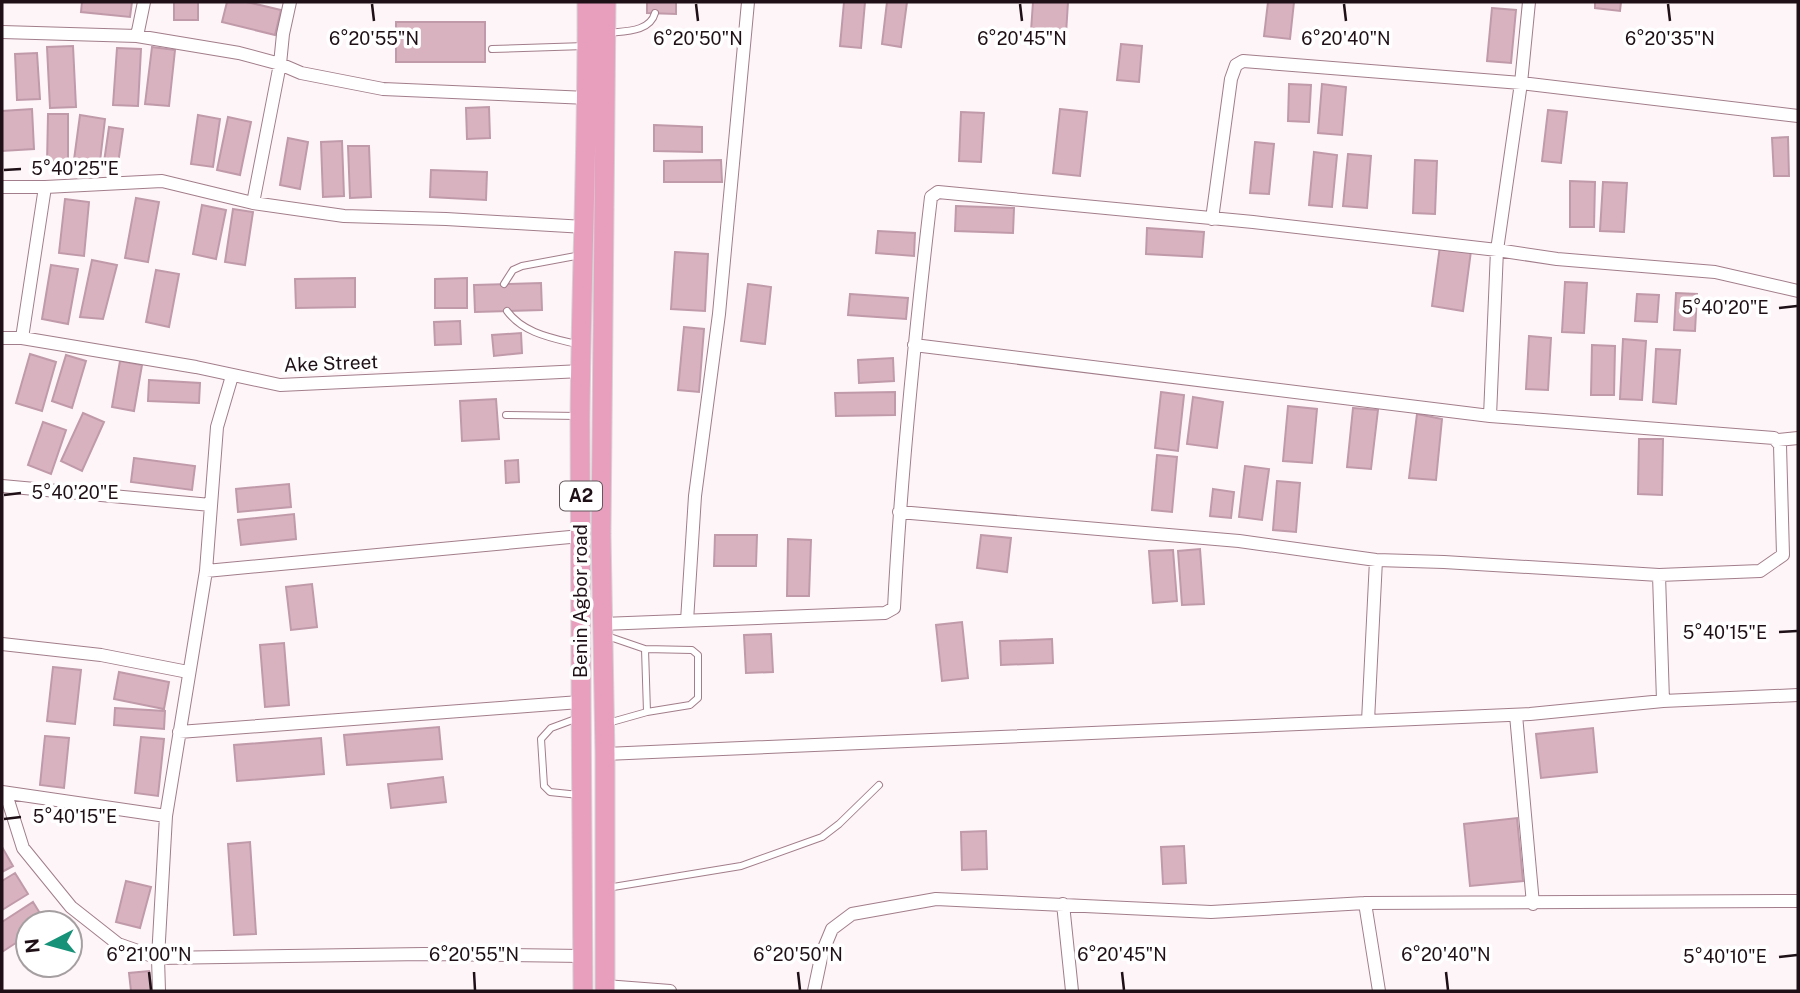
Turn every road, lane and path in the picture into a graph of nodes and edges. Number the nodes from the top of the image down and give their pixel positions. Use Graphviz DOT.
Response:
graph roads {
  1 [pos="144,2"];
  2 [pos="290,2"];
  3 [pos="587,2"];
  4 [pos="606,2"];
  5 [pos="748,2"];
  6 [pos="1529,2"];
  7 [pos="656,13"];
  8 [pos="2,32"];
  9 [pos="607,34"];
  10 [pos="137,36"];
  11 [pos="587,46"];
  12 [pos="492,49"];
  13 [pos="280,64"];
  14 [pos="1521,83"];
  15 [pos="588,98"];
  16 [pos="1798,116"];
  17 [pos="2,187"];
  18 [pos="45,187"];
  19 [pos="253,203"];
  20 [pos="1212,219"];
  21 [pos="585,227"];
  22 [pos="1497,250"];
  23 [pos="583,255"];
  24 [pos="504,284"];
  25 [pos="1798,291"];
  26 [pos="507,311"];
  27 [pos="2,338"];
  28 [pos="22,338"];
  29 [pos="914,345"];
  30 [pos="581,346"];
  31 [pos="582,372"];
  32 [pos="232,376"];
  33 [pos="506,415"];
  34 [pos="580,416"];
  35 [pos="1490,416"];
  36 [pos="1798,438"];
  37 [pos="1778,440"];
  38 [pos="2,486"];
  39 [pos="211,505"];
  40 [pos="899,512"];
  41 [pos="581,536"];
  42 [pos="1376,560"];
  43 [pos="206,571"];
  44 [pos="1659,575"];
  45 [pos="687,621"];
  46 [pos="602,629"];
  47 [pos="2,644"];
  48 [pos="645,649"];
  49 [pos="188,672"];
  50 [pos="1798,695"];
  51 [pos="1663,701"];
  52 [pos="580,710"];
  53 [pos="646,712"];
  54 [pos="1516,715"];
  55 [pos="1368,721"];
  56 [pos="603,725"];
  57 [pos="179,732"];
  58 [pos="605,754"];
  59 [pos="879,785"];
  60 [pos="4,793"];
  61 [pos="581,795"];
  62 [pos="166,816"];
  63 [pos="605,888"];
  64 [pos="1798,901"];
  65 [pos="1365,903"];
  66 [pos="1063,904"];
  67 [pos="1532,904"];
  68 [pos="583,956"];
  69 [pos="158,958"];
  70 [pos="605,989"];
  71 [pos="159,991"];
  72 [pos="583,991"];
  73 [pos="670,991"];
  74 [pos="814,991"];
  75 [pos="1072,991"];
  76 [pos="1378,991"];
  1 -- 10 [label="street"];
  2 -- 13 [label="street"];
  3 -- 11 [label="highway, Benin Agbor road / A2"];
  4 -- 9 [label="highway, Benin Agbor road / A2"];
  5 -- 45 [label="street"];
  6 -- 14 [label="street"];
  7 -- 9 [label="lane"];
  8 -- 10 [label="street"];
  9 -- 46 [label="highway, Benin Agbor road / A2"];
  10 -- 13 [label="street"];
  11 -- 12 [label="lane"];
  11 -- 15 [label="highway, Benin Agbor road / A2"];
  13 -- 15 [label="street"];
  13 -- 19 [label="street"];
  14 -- 16 [label="street"];
  14 -- 20 [label="street"];
  14 -- 22 [label="street"];
  15 -- 21 [label="highway, Benin Agbor road / A2"];
  17 -- 18 [label="street"];
  18 -- 19 [label="street"];
  18 -- 28 [label="street"];
  19 -- 21 [label="street"];
  20 -- 22 [label="street"];
  20 -- 29 [label="street"];
  21 -- 23 [label="highway, Benin Agbor road / A2"];
  22 -- 25 [label="street"];
  22 -- 35 [label="street"];
  23 -- 24 [label="lane"];
  23 -- 30 [label="highway, Benin Agbor road / A2"];
  26 -- 30 [label="lane"];
  27 -- 28 [label="street, Ake Street"];
  28 -- 32 [label="street, Ake Street"];
  29 -- 35 [label="street"];
  29 -- 40 [label="street"];
  30 -- 31 [label="highway, Benin Agbor road / A2"];
  31 -- 32 [label="street, Ake Street"];
  31 -- 34 [label="highway, Benin Agbor road / A2"];
  32 -- 39 [label="street"];
  33 -- 34 [label="lane"];
  34 -- 41 [label="highway, Benin Agbor road / A2"];
  35 -- 37 [label="street"];
  36 -- 37 [label="street"];
  37 -- 44 [label="street"];
  38 -- 39 [label="street"];
  39 -- 43 [label="street"];
  40 -- 42 [label="street"];
  40 -- 45 [label="street"];
  41 -- 43 [label="street"];
  41 -- 52 [label="highway, Benin Agbor road / A2"];
  42 -- 44 [label="street"];
  42 -- 55 [label="street"];
  43 -- 49 [label="street"];
  44 -- 51 [label="street"];
  45 -- 46 [label="street"];
  46 -- 48 [label="lane"];
  46 -- 56 [label="highway, Benin Agbor road / A2"];
  47 -- 49 [label="street"];
  48 -- 53 [label="lane"];
  48 -- 53 [label="lane"];
  49 -- 57 [label="street"];
  50 -- 51 [label="street"];
  51 -- 54 [label="street"];
  52 -- 57 [label="street"];
  52 -- 61 [label="highway, Benin Agbor road / A2"];
  52 -- 61 [label="lane"];
  53 -- 56 [label="lane"];
  54 -- 55 [label="street"];
  54 -- 67 [label="street"];
  55 -- 58 [label="street"];
  56 -- 58 [label="highway, Benin Agbor road / A2"];
  57 -- 62 [label="street"];
  58 -- 63 [label="highway, Benin Agbor road / A2"];
  59 -- 63 [label="lane"];
  60 -- 62 [label="street"];
  60 -- 69 [label="street"];
  61 -- 68 [label="highway, Benin Agbor road / A2"];
  62 -- 69 [label="street"];
  63 -- 70 [label="highway, Benin Agbor road / A2"];
  64 -- 67 [label="street"];
  65 -- 66 [label="street"];
  65 -- 67 [label="street"];
  65 -- 76 [label="street"];
  66 -- 74 [label="street"];
  66 -- 75 [label="street"];
  68 -- 69 [label="street"];
  68 -- 72 [label="highway, Benin Agbor road / A2"];
  69 -- 71 [label="street"];
  70 -- 73 [label="street"];
}
